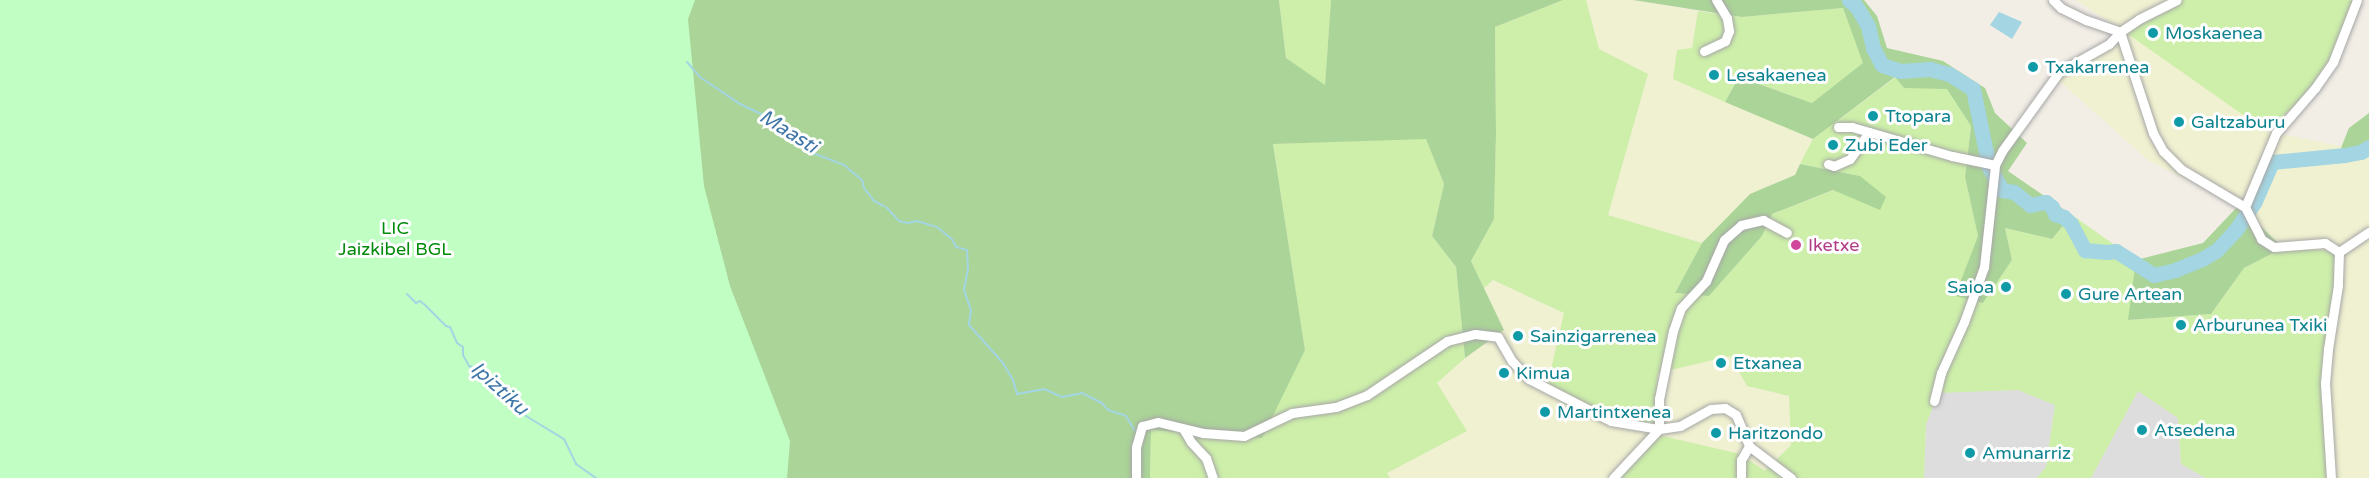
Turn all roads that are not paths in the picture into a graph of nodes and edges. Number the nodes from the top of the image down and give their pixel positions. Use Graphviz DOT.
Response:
graph roads {
  1 [pos="1716,0"];
  2 [pos="2053,0"];
  3 [pos="2177,0"];
  4 [pos="2357,0"];
  5 [pos="2120,32"];
  6 [pos="1704,51"];
  7 [pos="1838,128"];
  8 [pos="1869,132"];
  9 [pos="1990,163"];
  10 [pos="1828,164"];
  11 [pos="2245,207"];
  12 [pos="2369,232"];
  13 [pos="1787,233"];
  14 [pos="2339,252"];
  15 [pos="1934,401"];
  16 [pos="1659,429"];
  17 [pos="1184,430"];
  18 [pos="1749,446"];
  19 [pos="1136,478"];
  20 [pos="1214,478"];
  21 [pos="1613,478"];
  22 [pos="1742,478"];
  23 [pos="1791,478"];
  24 [pos="2331,478"];
  1 -- 6 [label="street"];
  2 -- 5 [label="street"];
  3 -- 5 [label="street"];
  4 -- 11 [label="street"];
  5 -- 9 [label="street"];
  5 -- 11 [label="street"];
  7 -- 8 [label="street"];
  8 -- 9 [label="street"];
  8 -- 10 [label="street"];
  9 -- 15 [label="street"];
  11 -- 14 [label="street"];
  12 -- 14 [label="street"];
  13 -- 16 [label="street"];
  14 -- 24 [label="street"];
  16 -- 17 [label="street"];
  16 -- 18 [label="street"];
  16 -- 21 [label="street"];
  17 -- 19 [label="street"];
  17 -- 20 [label="street"];
  18 -- 22 [label="street"];
  18 -- 23 [label="street"];
}
